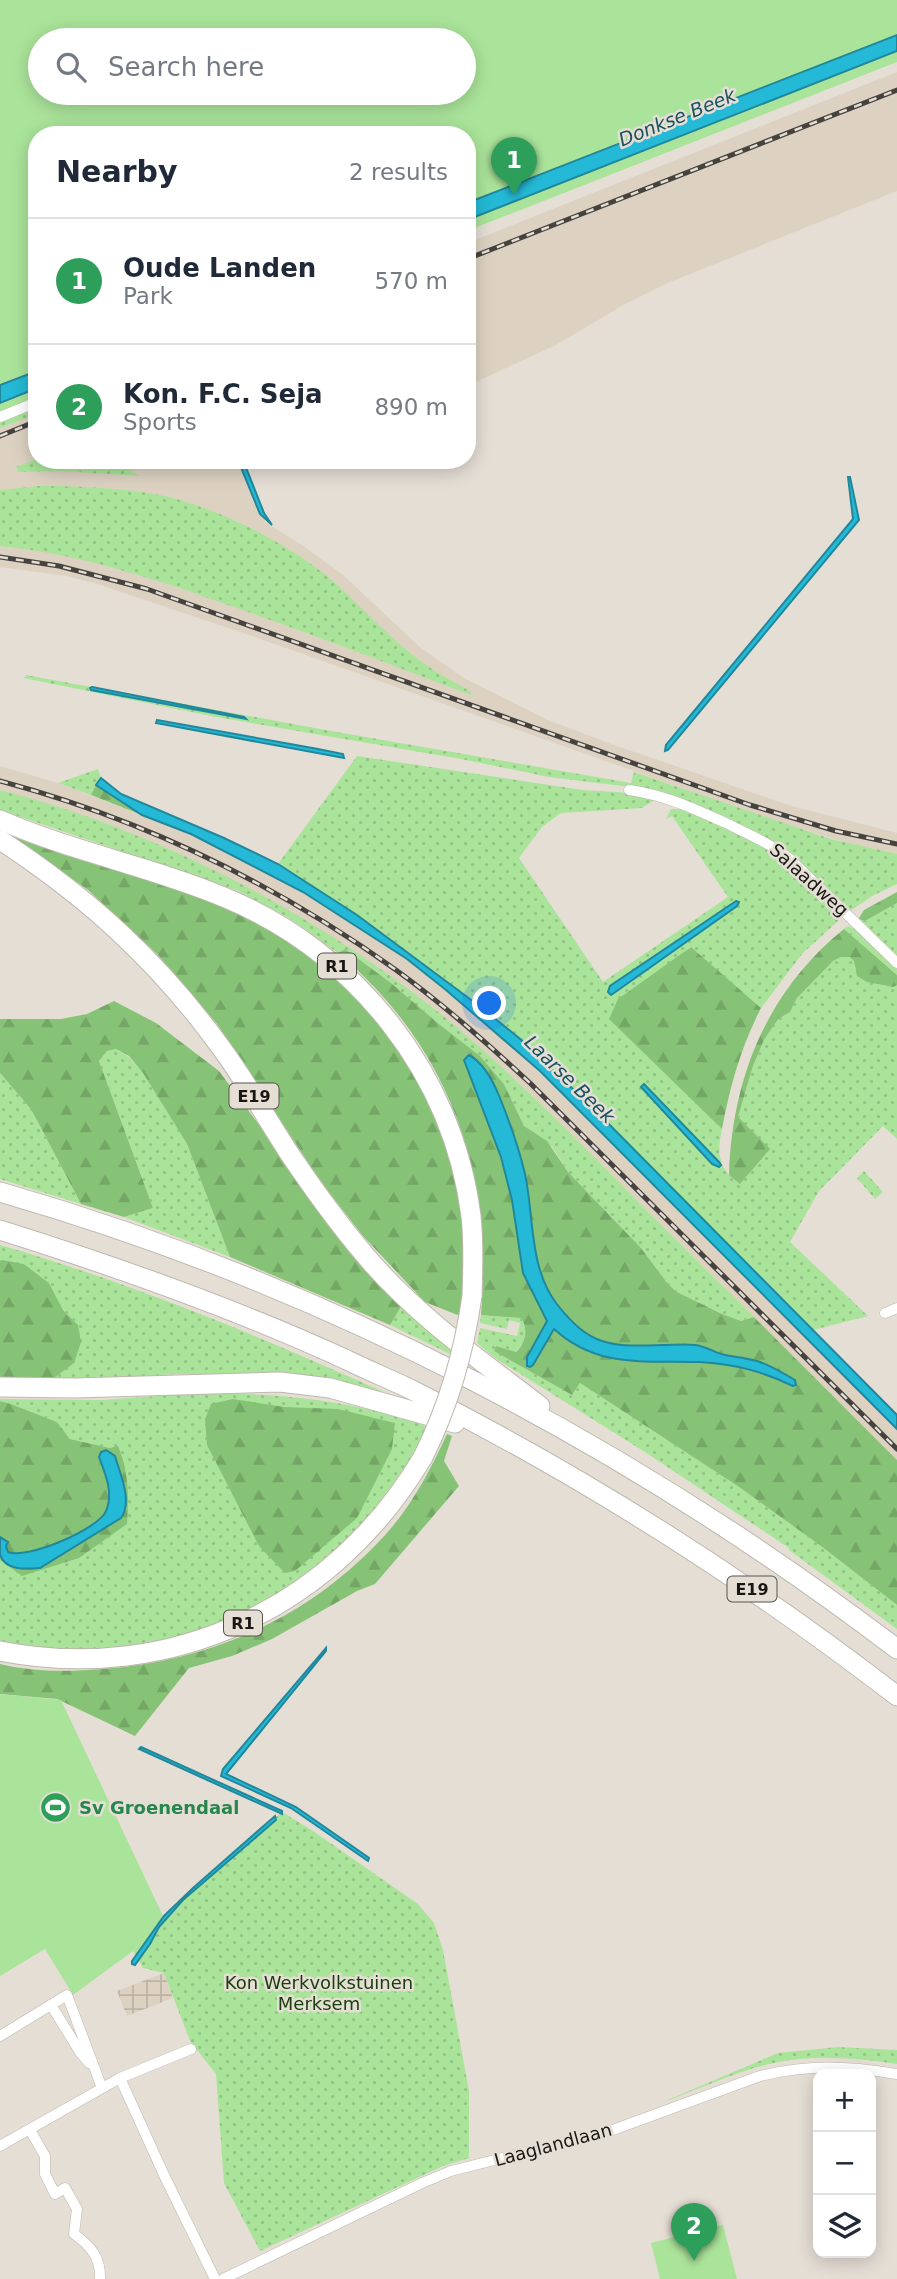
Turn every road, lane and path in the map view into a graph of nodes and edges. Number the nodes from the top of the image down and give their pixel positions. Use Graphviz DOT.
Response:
graph roads {
  1 [pos="28,406"];
  2 [pos="0,417"];
  3 [pos="629,789"];
  4 [pos="0,820"];
  5 [pos="0,840"];
  6 [pos="897,963"];
  7 [pos="0,1192"];
  8 [pos="0,1230"];
  9 [pos="897,1308"];
  10 [pos="885,1313"];
  11 [pos="0,1387"];
  12 [pos="505,1438"];
  13 [pos="594,1446"];
  14 [pos="897,1649"];
  15 [pos="0,1651"];
  16 [pos="897,1696"];
  17 [pos="51,2005"];
  18 [pos="0,2036"];
  19 [pos="191,2049"];
  20 [pos="92,2066"];
  21 [pos="897,2074"];
  22 [pos="120,2078"];
  23 [pos="102,2088"];
  24 [pos="30,2130"];
  25 [pos="0,2146"];
  26 [pos="100,2279"];
  27 [pos="215,2279"];
  28 [pos="223,2279"];
  1 -- 2 [label="street"];
  3 -- 6 [label="street, Salaadweg"];
  4 -- 15 [label="highway, R1, bridge"];
  5 -- 13 [label="highway, E19"];
  7 -- 13 [label="highway, E19"];
  8 -- 12 [label="highway, E19"];
  9 -- 10 [label="street"];
  11 -- 12 [label="highway, E19"];
  12 -- 16 [label="highway, E19"];
  13 -- 14 [label="highway, E19"];
  17 -- 18 [label="street"];
  17 -- 20 [label="street"];
  17 -- 20 [label="street"];
  19 -- 22 [label="street"];
  20 -- 23 [label="street"];
  21 -- 28 [label="street, Laaglandlaan"];
  22 -- 23 [label="street"];
  22 -- 27 [label="street"];
  23 -- 24 [label="street"];
  24 -- 25 [label="street"];
  24 -- 26 [label="street"];
}
